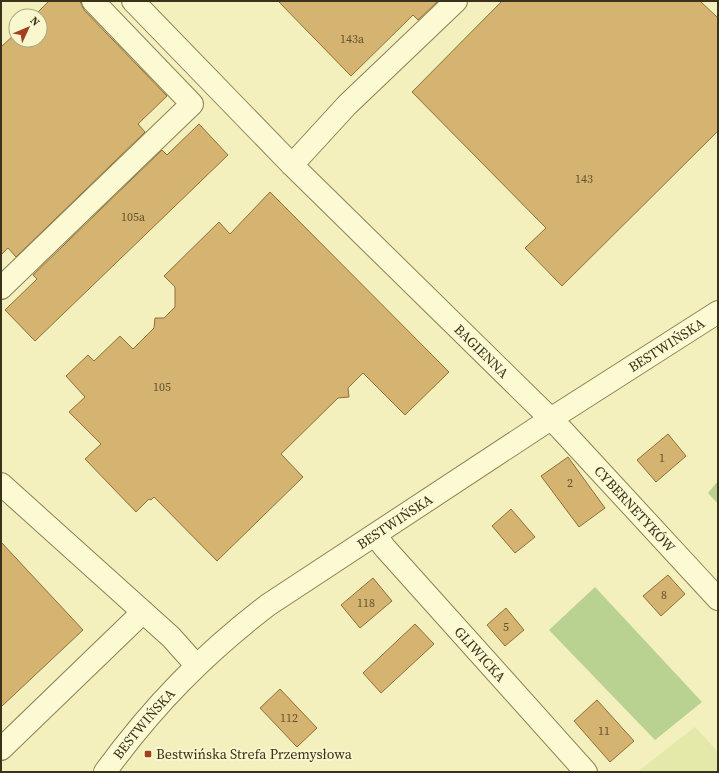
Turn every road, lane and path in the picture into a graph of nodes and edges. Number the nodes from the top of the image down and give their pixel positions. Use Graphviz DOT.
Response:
graph roads {
  1 [pos="93,1"];
  2 [pos="133,1"];
  3 [pos="456,1"];
  4 [pos="292,165"];
  5 [pos="1,288"];
  6 [pos="718,312"];
  7 [pos="549,420"];
  8 [pos="1,484"];
  9 [pos="375,535"];
  10 [pos="718,599"];
  11 [pos="143,612"];
  12 [pos="196,665"];
  13 [pos="1,749"];
  14 [pos="105,772"];
  15 [pos="586,772"];
  1 -- 5 [label="street"];
  2 -- 4 [label="street, BAGIENNA"];
  3 -- 4 [label="street"];
  4 -- 7 [label="street, BAGIENNA"];
  6 -- 7 [label="street, BESTWIŃSKA"];
  7 -- 9 [label="street, BESTWIŃSKA"];
  7 -- 10 [label="street, CYBERNETYKÓW"];
  8 -- 11 [label="street"];
  9 -- 12 [label="street, BESTWIŃSKA"];
  9 -- 15 [label="street, GLIWICKA"];
  11 -- 12 [label="street"];
  11 -- 13 [label="street"];
  12 -- 14 [label="street, BESTWIŃSKA"];
}
